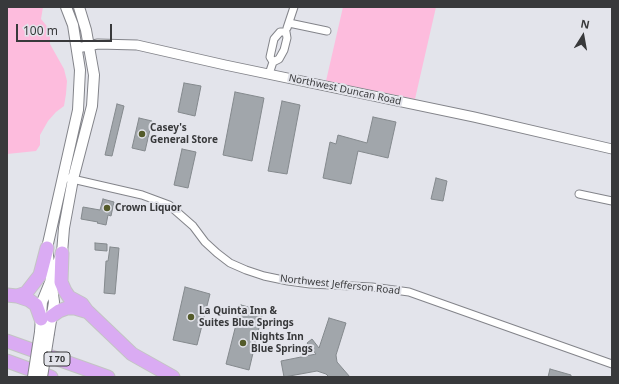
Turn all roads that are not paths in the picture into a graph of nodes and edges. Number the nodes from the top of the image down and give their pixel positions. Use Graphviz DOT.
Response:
graph roads {
  1 [pos="66,7"];
  2 [pos="78,7"];
  3 [pos="294,7"];
  4 [pos="289,23"];
  5 [pos="327,31"];
  6 [pos="286,32"];
  7 [pos="89,46"];
  8 [pos="77,48"];
  9 [pos="273,62"];
  10 [pos="269,74"];
  11 [pos="612,149"];
  12 [pos="62,177"];
  13 [pos="73,179"];
  14 [pos="579,194"];
  15 [pos="612,201"];
  16 [pos="47,248"];
  17 [pos="62,253"];
  18 [pos="51,281"];
  19 [pos="12,296"];
  20 [pos="87,311"];
  21 [pos="45,325"];
  22 [pos="7,341"];
  23 [pos="7,361"];
  24 [pos="612,364"];
  25 [pos="33,377"];
  26 [pos="42,377"];
  27 [pos="51,377"];
  28 [pos="108,377"];
  29 [pos="173,377"];
  1 -- 8 [label="main road"];
  2 -- 7 [label="main road"];
  3 -- 4 [label="street"];
  4 -- 5 [label="street"];
  4 -- 6 [label="street"];
  6 -- 9 [label="street"];
  6 -- 9 [label="street"];
  7 -- 8 [label="street, Northwest Duncan Road"];
  7 -- 10 [label="street, Northwest Duncan Road"];
  7 -- 13 [label="main road"];
  8 -- 12 [label="main road"];
  9 -- 10 [label="street"];
  10 -- 11 [label="street, Northwest Duncan Road"];
  12 -- 13 [label="street, Northwest Jefferson Road"];
  12 -- 16 [label="main road"];
  13 -- 17 [label="main road"];
  13 -- 24 [label="street, Northwest Jefferson Road"];
  14 -- 15 [label="street"];
  16 -- 18 [label="main road"];
  16 -- 19 [label="highway"];
  17 -- 18 [label="main road"];
  17 -- 20 [label="highway"];
  18 -- 21 [label="main road"];
  19 -- 21 [label="highway"];
  20 -- 21 [label="highway"];
  20 -- 29 [label="highway"];
  21 -- 25 [label="main road, bridge"];
  21 -- 26 [label="main road, bridge"];
  22 -- 28 [label="highway, I 70"];
  23 -- 27 [label="highway, I 70"];
}
